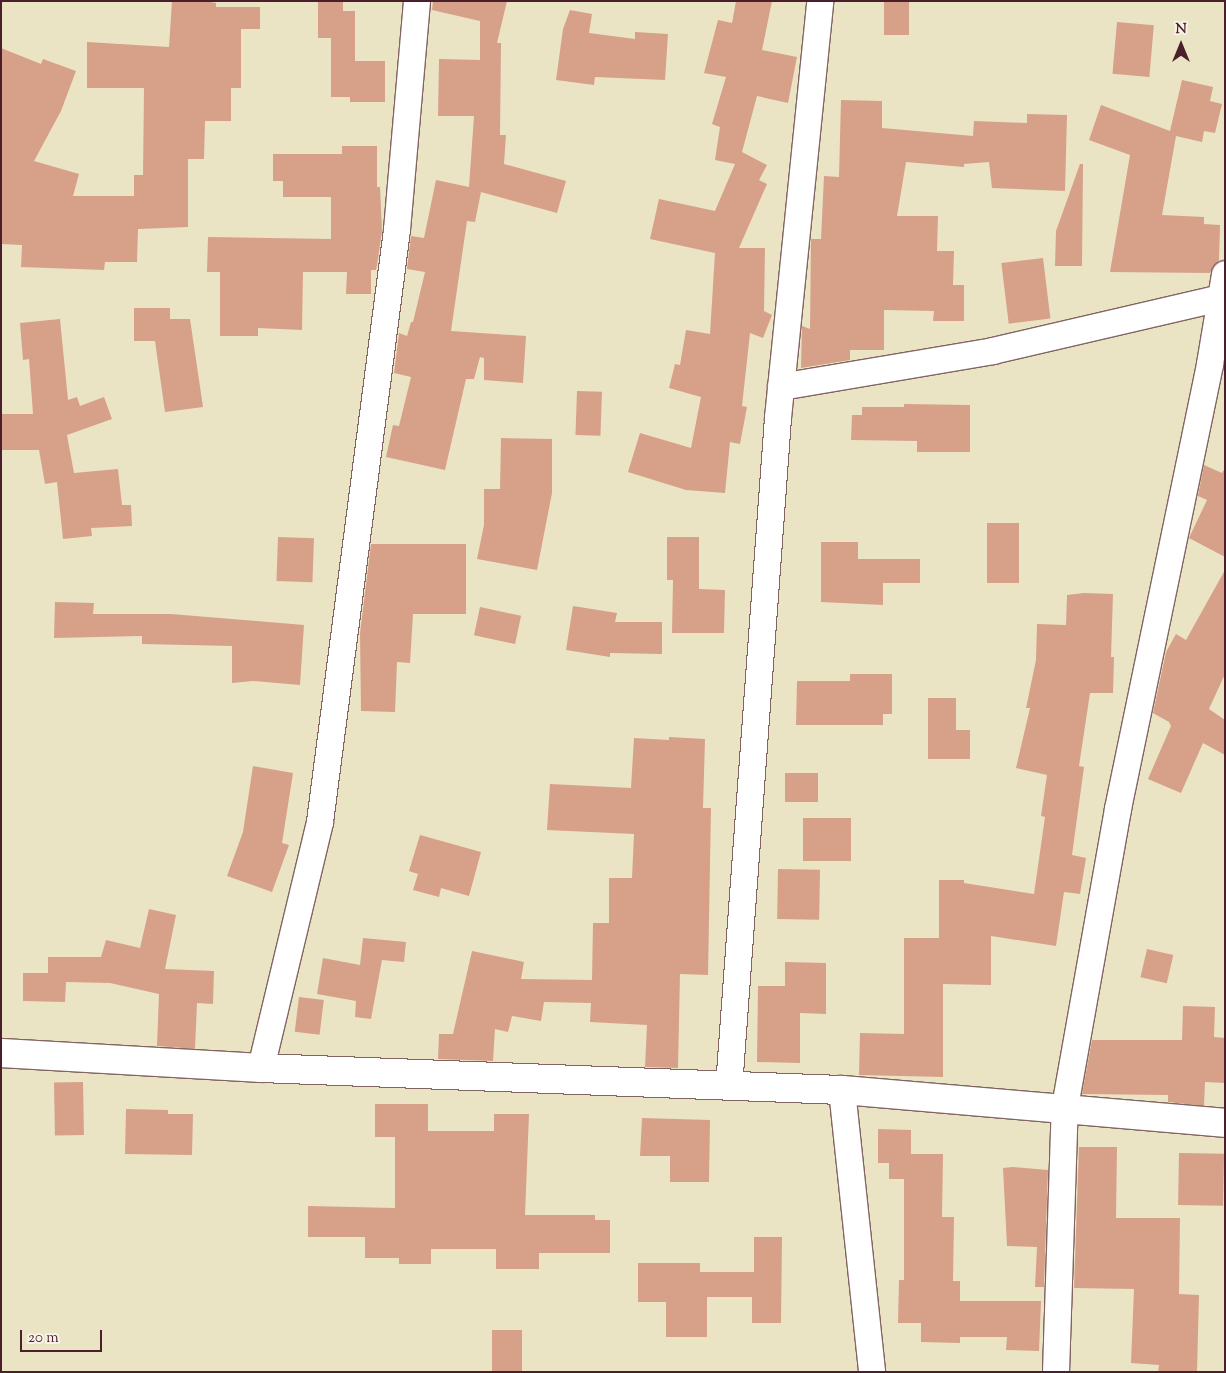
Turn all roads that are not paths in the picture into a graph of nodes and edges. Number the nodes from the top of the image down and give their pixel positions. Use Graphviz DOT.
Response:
graph roads {
  1 [pos="417,1"];
  2 [pos="820,1"];
  3 [pos="1223,290"];
  4 [pos="1218,368"];
  5 [pos="781,387"];
  6 [pos="1,1053"];
  7 [pos="261,1068"];
  8 [pos="729,1087"];
  9 [pos="842,1090"];
  10 [pos="1066,1107"];
  11 [pos="1225,1123"];
  12 [pos="872,1372"];
  13 [pos="1056,1372"];
  1 -- 7 [label="street"];
  2 -- 5 [label="street"];
  3 -- 4 [label="street"];
  3 -- 5 [label="street"];
  4 -- 10 [label="street"];
  5 -- 8 [label="street"];
  6 -- 7 [label="street"];
  7 -- 8 [label="street"];
  8 -- 9 [label="street"];
  9 -- 10 [label="street"];
  9 -- 12 [label="street"];
  10 -- 11 [label="street"];
  10 -- 13 [label="street"];
}
